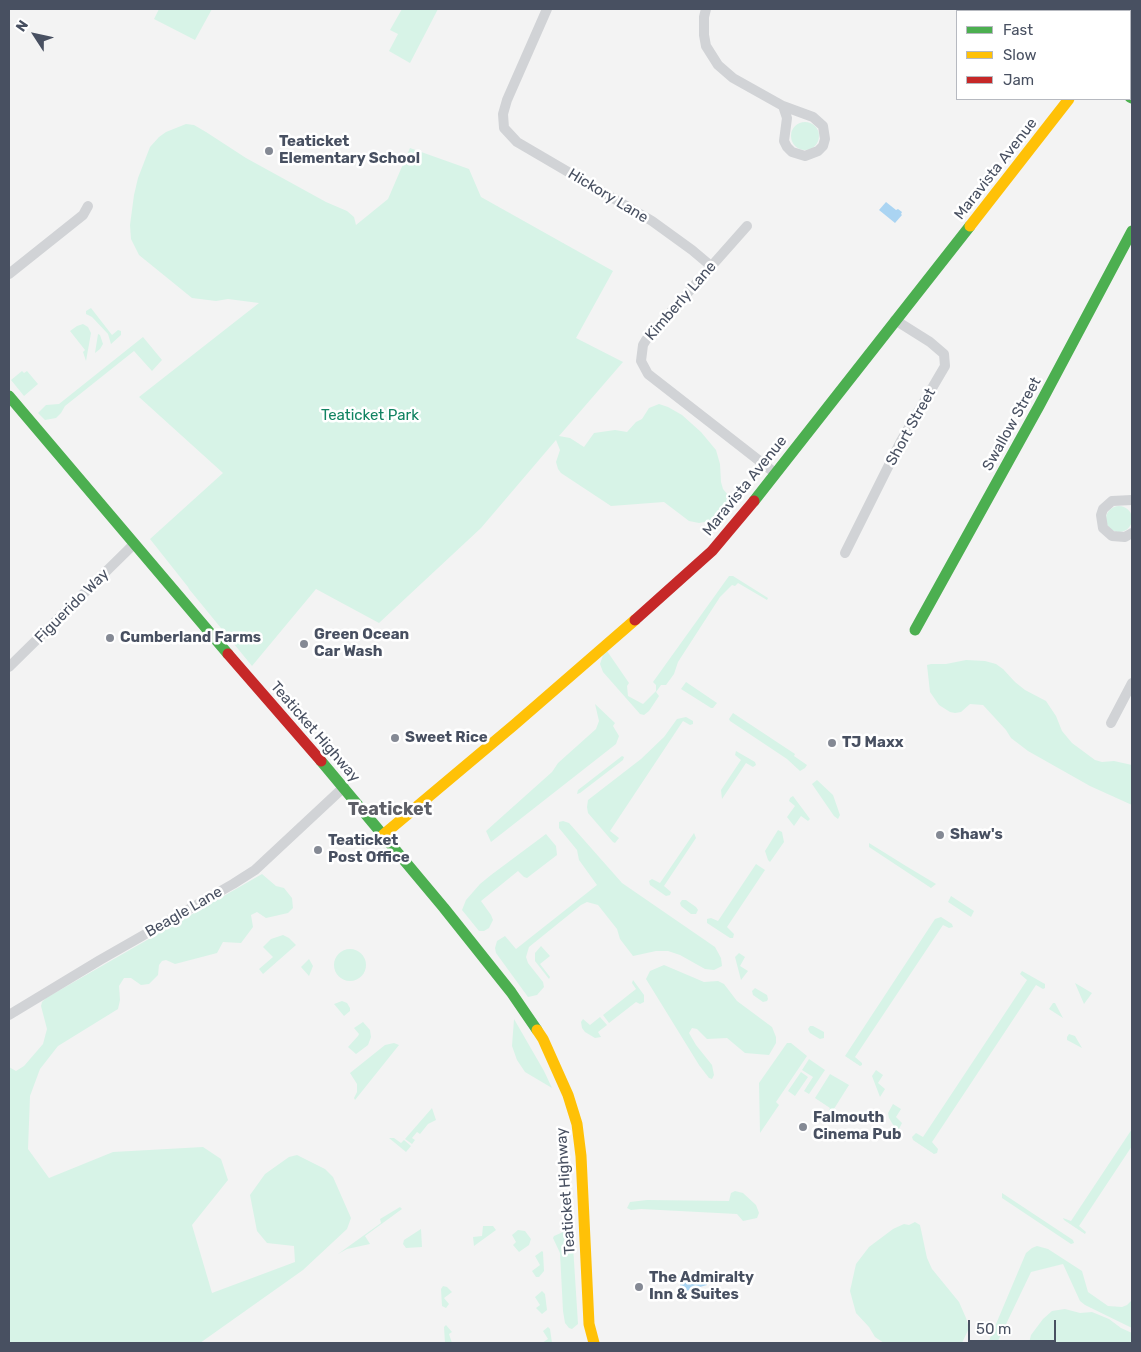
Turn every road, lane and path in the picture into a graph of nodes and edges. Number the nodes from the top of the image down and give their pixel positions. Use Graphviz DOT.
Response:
graph roads {
  1 [pos="547,9"];
  2 [pos="706,9"];
  3 [pos="1069,100"];
  4 [pos="784,106"];
  5 [pos="88,206"];
  6 [pos="747,226"];
  7 [pos="1132,231"];
  8 [pos="711,266"];
  9 [pos="9,274"];
  10 [pos="895,320"];
  11 [pos="9,396"];
  12 [pos="775,474"];
  13 [pos="1132,500"];
  14 [pos="1132,533"];
  15 [pos="134,544"];
  16 [pos="845,553"];
  17 [pos="915,630"];
  18 [pos="9,666"];
  19 [pos="1132,683"];
  20 [pos="1111,723"];
  21 [pos="344,787"];
  22 [pos="383,835"];
  23 [pos="9,1015"];
  24 [pos="594,1343"];
  1 -- 8 [label="street, Hickory Lane"];
  2 -- 4 [label="street"];
  3 -- 10 [label="main road, Maravista Avenue"];
  4 -- 4 [label="street"];
  5 -- 9 [label="street"];
  6 -- 8 [label="street, Kimberly Lane"];
  7 -- 17 [label="main road, Swallow Street"];
  8 -- 12 [label="street, Kimberly Lane"];
  10 -- 12 [label="main road, Maravista Avenue"];
  10 -- 16 [label="street, Short Street"];
  11 -- 15 [label="main road, Teaticket Highway"];
  12 -- 22 [label="main road, Maravista Avenue"];
  13 -- 14 [label="street"];
  15 -- 18 [label="street, Figuerido Way"];
  15 -- 21 [label="main road, Teaticket Highway"];
  19 -- 20 [label="street"];
  21 -- 22 [label="main road, Teaticket Highway"];
  21 -- 23 [label="street, Beagle Lane"];
  22 -- 24 [label="main road, Teaticket Highway"];
}
